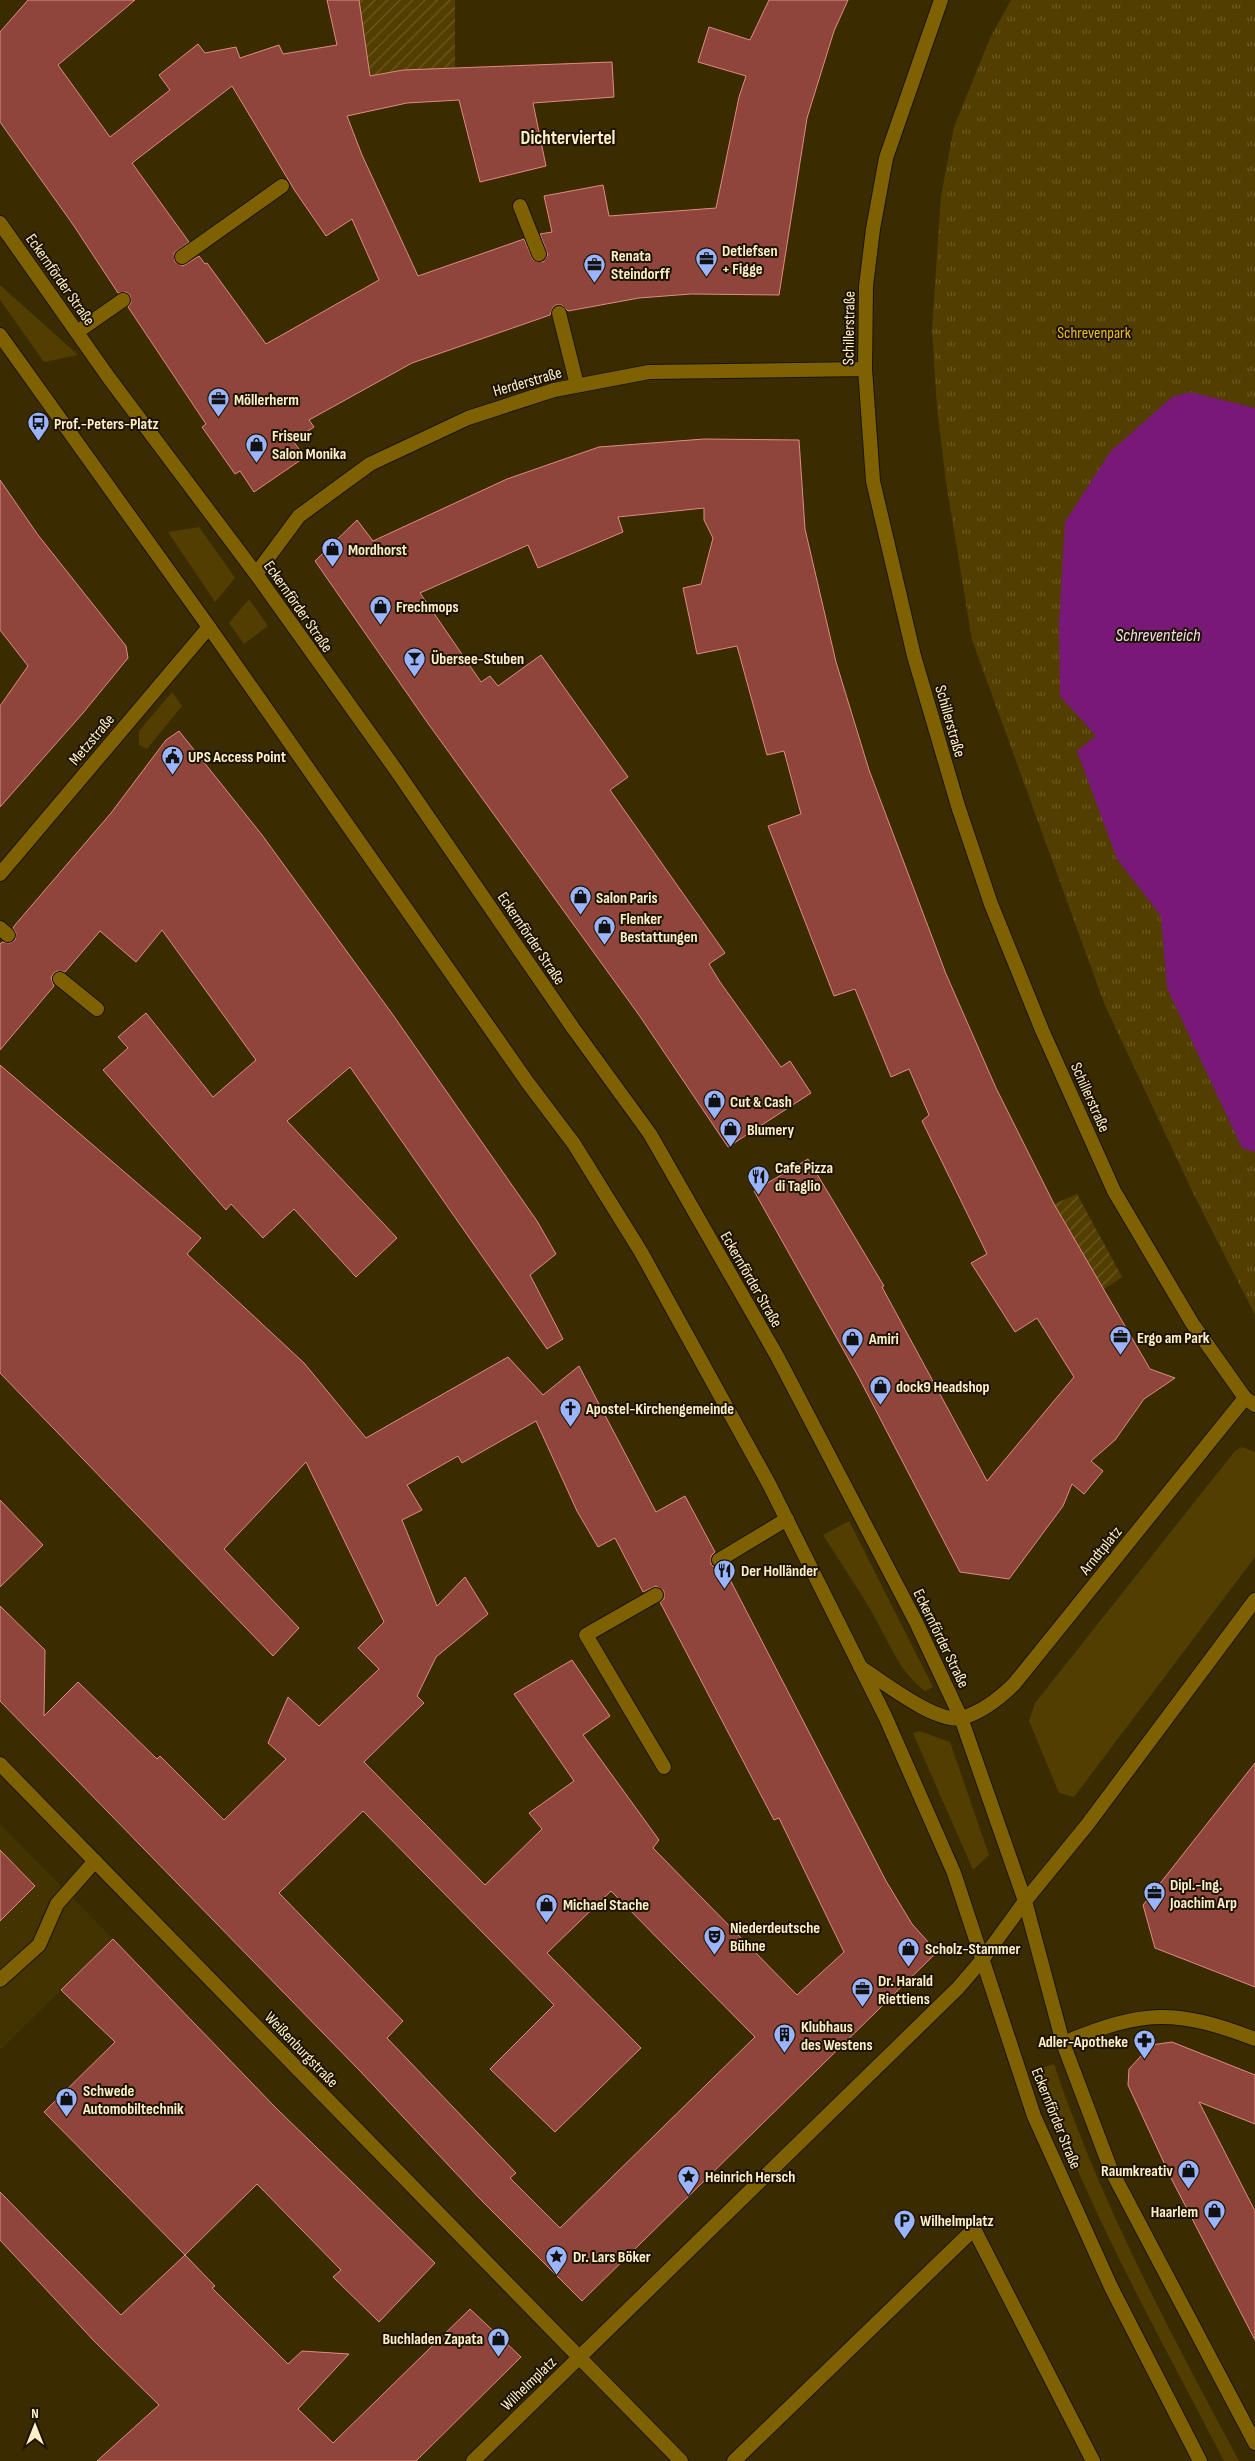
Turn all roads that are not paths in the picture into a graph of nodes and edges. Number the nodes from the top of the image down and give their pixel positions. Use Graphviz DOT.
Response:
graph roads {
  1 [pos="941,0"];
  2 [pos="282,186"];
  3 [pos="520,206"];
  4 [pos="0,223"];
  5 [pos="539,254"];
  6 [pos="182,257"];
  7 [pos="123,300"];
  8 [pos="559,313"];
  9 [pos="77,332"];
  10 [pos="0,335"];
  11 [pos="865,369"];
  12 [pos="577,385"];
  13 [pos="256,574"];
  14 [pos="209,627"];
  15 [pos="0,874"];
  16 [pos="60,979"];
  17 [pos="97,1010"];
  18 [pos="1250,1402"];
  19 [pos="787,1520"];
  20 [pos="720,1560"];
  21 [pos="656,1595"];
  22 [pos="1255,1600"];
  23 [pos="860,1667"];
  24 [pos="961,1718"];
  25 [pos="0,1764"];
  26 [pos="664,1767"];
  27 [pos="95,1861"];
  28 [pos="1025,1901"];
  29 [pos="982,1960"];
  30 [pos="0,1980"];
  31 [pos="1255,2039"];
  32 [pos="1063,2043"];
  33 [pos="580,2358"];
  34 [pos="1255,2443"];
  35 [pos="473,2461"];
  36 [pos="681,2461"];
  37 [pos="734,2461"];
  38 [pos="1093,2461"];
  39 [pos="1200,2461"];
  1 -- 11 [label="street, Schillerstraße"];
  2 -- 6 [label="street"];
  3 -- 5 [label="street"];
  4 -- 9 [label="street, Eckernförder Straße"];
  7 -- 9 [label="street"];
  8 -- 12 [label="street"];
  9 -- 13 [label="street, Eckernförder Straße"];
  10 -- 14 [label="street, Eckernförder Straße"];
  11 -- 12 [label="street, Herderstraße"];
  11 -- 18 [label="street, Schillerstraße"];
  12 -- 13 [label="street, Herderstraße"];
  13 -- 24 [label="street, Eckernförder Straße"];
  14 -- 15 [label="street, Metzstraße"];
  14 -- 19 [label="street, Eckernförder Straße"];
  16 -- 17 [label="street"];
  18 -- 24 [label="street, Arndtplatz"];
  19 -- 20 [label="street"];
  19 -- 23 [label="street, Eckernförder Straße"];
  21 -- 26 [label="street"];
  22 -- 28 [label="street"];
  23 -- 24 [label="street"];
  23 -- 29 [label="street, Eckernförder Straße"];
  24 -- 28 [label="street, Eckernförder Straße"];
  25 -- 27 [label="street, Weißenburgstraße"];
  27 -- 30 [label="street"];
  27 -- 33 [label="street, Weißenburgstraße"];
  28 -- 29 [label="street, Wilhelmplatz"];
  28 -- 32 [label="street, Eckernförder Straße"];
  29 -- 33 [label="street, Wilhelmplatz"];
  29 -- 39 [label="street, Eckernförder Straße"];
  31 -- 32 [label="street"];
  32 -- 34 [label="street, Eckernförder Straße"];
  33 -- 35 [label="street, Wilhelmplatz"];
  33 -- 36 [label="street, Weißenburgstraße"];
  37 -- 38 [label="street"];
}
